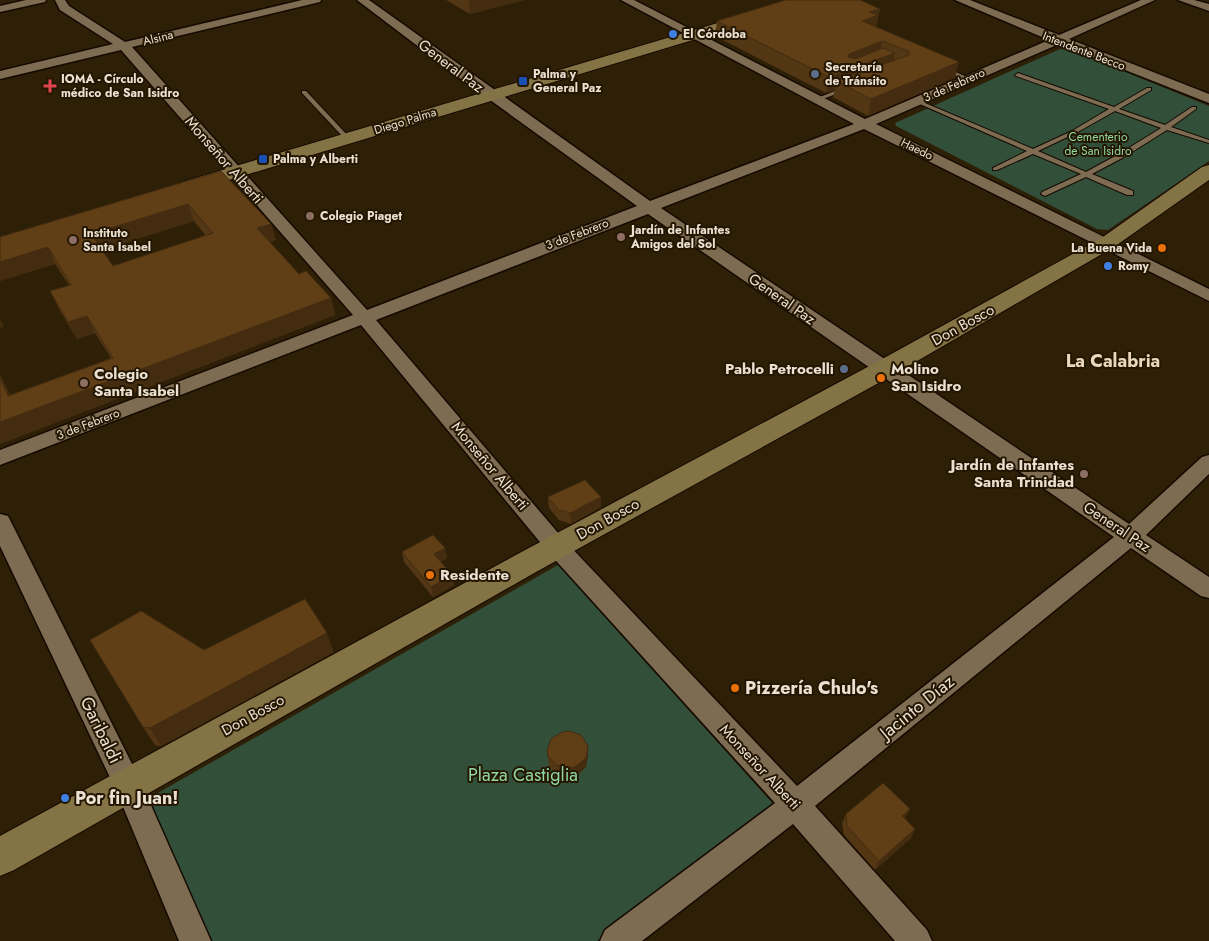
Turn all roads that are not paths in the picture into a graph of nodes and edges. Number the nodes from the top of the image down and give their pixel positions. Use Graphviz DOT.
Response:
graph roads {
  1 [pos="41,0"];
  2 [pos="60,0"];
  3 [pos="316,0"];
  4 [pos="362,0"];
  5 [pos="626,0"];
  6 [pos="810,0"];
  7 [pos="960,0"];
  8 [pos="1150,0"];
  9 [pos="1183,0"];
  10 [pos="1209,8"];
  11 [pos="0,9"];
  12 [pos="695,34"];
  13 [pos="1056,40"];
  14 [pos="124,46"];
  15 [pos="935,64"];
  16 [pos="1018,74"];
  17 [pos="0,75"];
  18 [pos="968,79"];
  19 [pos="855,86"];
  20 [pos="1149,89"];
  21 [pos="304,92"];
  22 [pos="490,96"];
  23 [pos="818,99"];
  24 [pos="1209,100"];
  25 [pos="916,101"];
  26 [pos="1194,108"];
  27 [pos="1114,109"];
  28 [pos="866,124"];
  29 [pos="1167,128"];
  30 [pos="347,138"];
  31 [pos="1207,142"];
  32 [pos="1034,152"];
  33 [pos="995,169"];
  34 [pos="1209,171"];
  35 [pos="234,172"];
  36 [pos="1088,175"];
  37 [pos="168,192"];
  38 [pos="1130,193"];
  39 [pos="1045,194"];
  40 [pos="649,207"];
  41 [pos="1107,243"];
  42 [pos="1209,296"];
  43 [pos="363,316"];
  44 [pos="884,369"];
  45 [pos="0,458"];
  46 [pos="1209,462"];
  47 [pos="0,522"];
  48 [pos="1131,536"];
  49 [pos="557,547"];
  50 [pos="1209,589"];
  51 [pos="128,785"];
  52 [pos="796,805"];
  53 [pos="0,857"];
  54 [pos="195,941"];
  55 [pos="616,941"];
  56 [pos="916,941"];
  1 -- 11 [label="street"];
  2 -- 14 [label="street, Monseñor Alberti"];
  3 -- 14 [label="street, Alsina"];
  4 -- 22 [label="street, General Paz"];
  5 -- 12 [label="street, Haedo"];
  6 -- 12 [label="street, Diego Palma"];
  7 -- 13 [label="street, Intendente Becco"];
  8 -- 13 [label="street, 3 de Febrero"];
  9 -- 10 [label="street"];
  12 -- 22 [label="street, Diego Palma"];
  12 -- 23 [label="street, Haedo"];
  13 -- 18 [label="street, 3 de Febrero"];
  13 -- 24 [label="street, Intendente Becco"];
  14 -- 17 [label="street, Alsina"];
  14 -- 35 [label="street, Monseñor Alberti"];
  15 -- 18 [label="lane"];
  16 -- 27 [label="lane"];
  18 -- 25 [label="street, 3 de Febrero"];
  19 -- 23 [label="lane"];
  20 -- 27 [label="lane"];
  21 -- 30 [label="lane"];
  22 -- 30 [label="street, Diego Palma"];
  22 -- 40 [label="street, General Paz"];
  23 -- 28 [label="street, Haedo"];
  25 -- 28 [label="street, 3 de Febrero"];
  25 -- 32 [label="lane"];
  26 -- 29 [label="lane"];
  27 -- 29 [label="lane"];
  27 -- 32 [label="lane"];
  28 -- 40 [label="street, 3 de Febrero"];
  28 -- 41 [label="street, Haedo"];
  29 -- 31 [label="lane"];
  29 -- 36 [label="lane"];
  30 -- 35 [label="street, Diego Palma"];
  32 -- 33 [label="lane"];
  32 -- 36 [label="lane"];
  34 -- 41 [label="street, Don Bosco"];
  35 -- 37 [label="street, Diego Palma"];
  35 -- 43 [label="street, Monseñor Alberti"];
  36 -- 38 [label="lane"];
  36 -- 39 [label="lane"];
  40 -- 43 [label="street, 3 de Febrero"];
  40 -- 44 [label="street, General Paz"];
  41 -- 42 [label="street, Haedo"];
  41 -- 44 [label="street, Don Bosco"];
  43 -- 45 [label="street, 3 de Febrero"];
  43 -- 49 [label="street, Monseñor Alberti"];
  44 -- 48 [label="street, General Paz"];
  44 -- 49 [label="street, Don Bosco"];
  46 -- 48 [label="street, Jacinto Díaz"];
  47 -- 51 [label="street, Garibaldi"];
  48 -- 50 [label="street, General Paz"];
  48 -- 52 [label="street, Jacinto Díaz"];
  49 -- 51 [label="street, Don Bosco"];
  49 -- 52 [label="street, Monseñor Alberti"];
  51 -- 53 [label="street, Don Bosco"];
  51 -- 54 [label="street, Garibaldi"];
  52 -- 55 [label="street, Jacinto Díaz"];
  52 -- 56 [label="street, Monseñor Alberti"];
}
